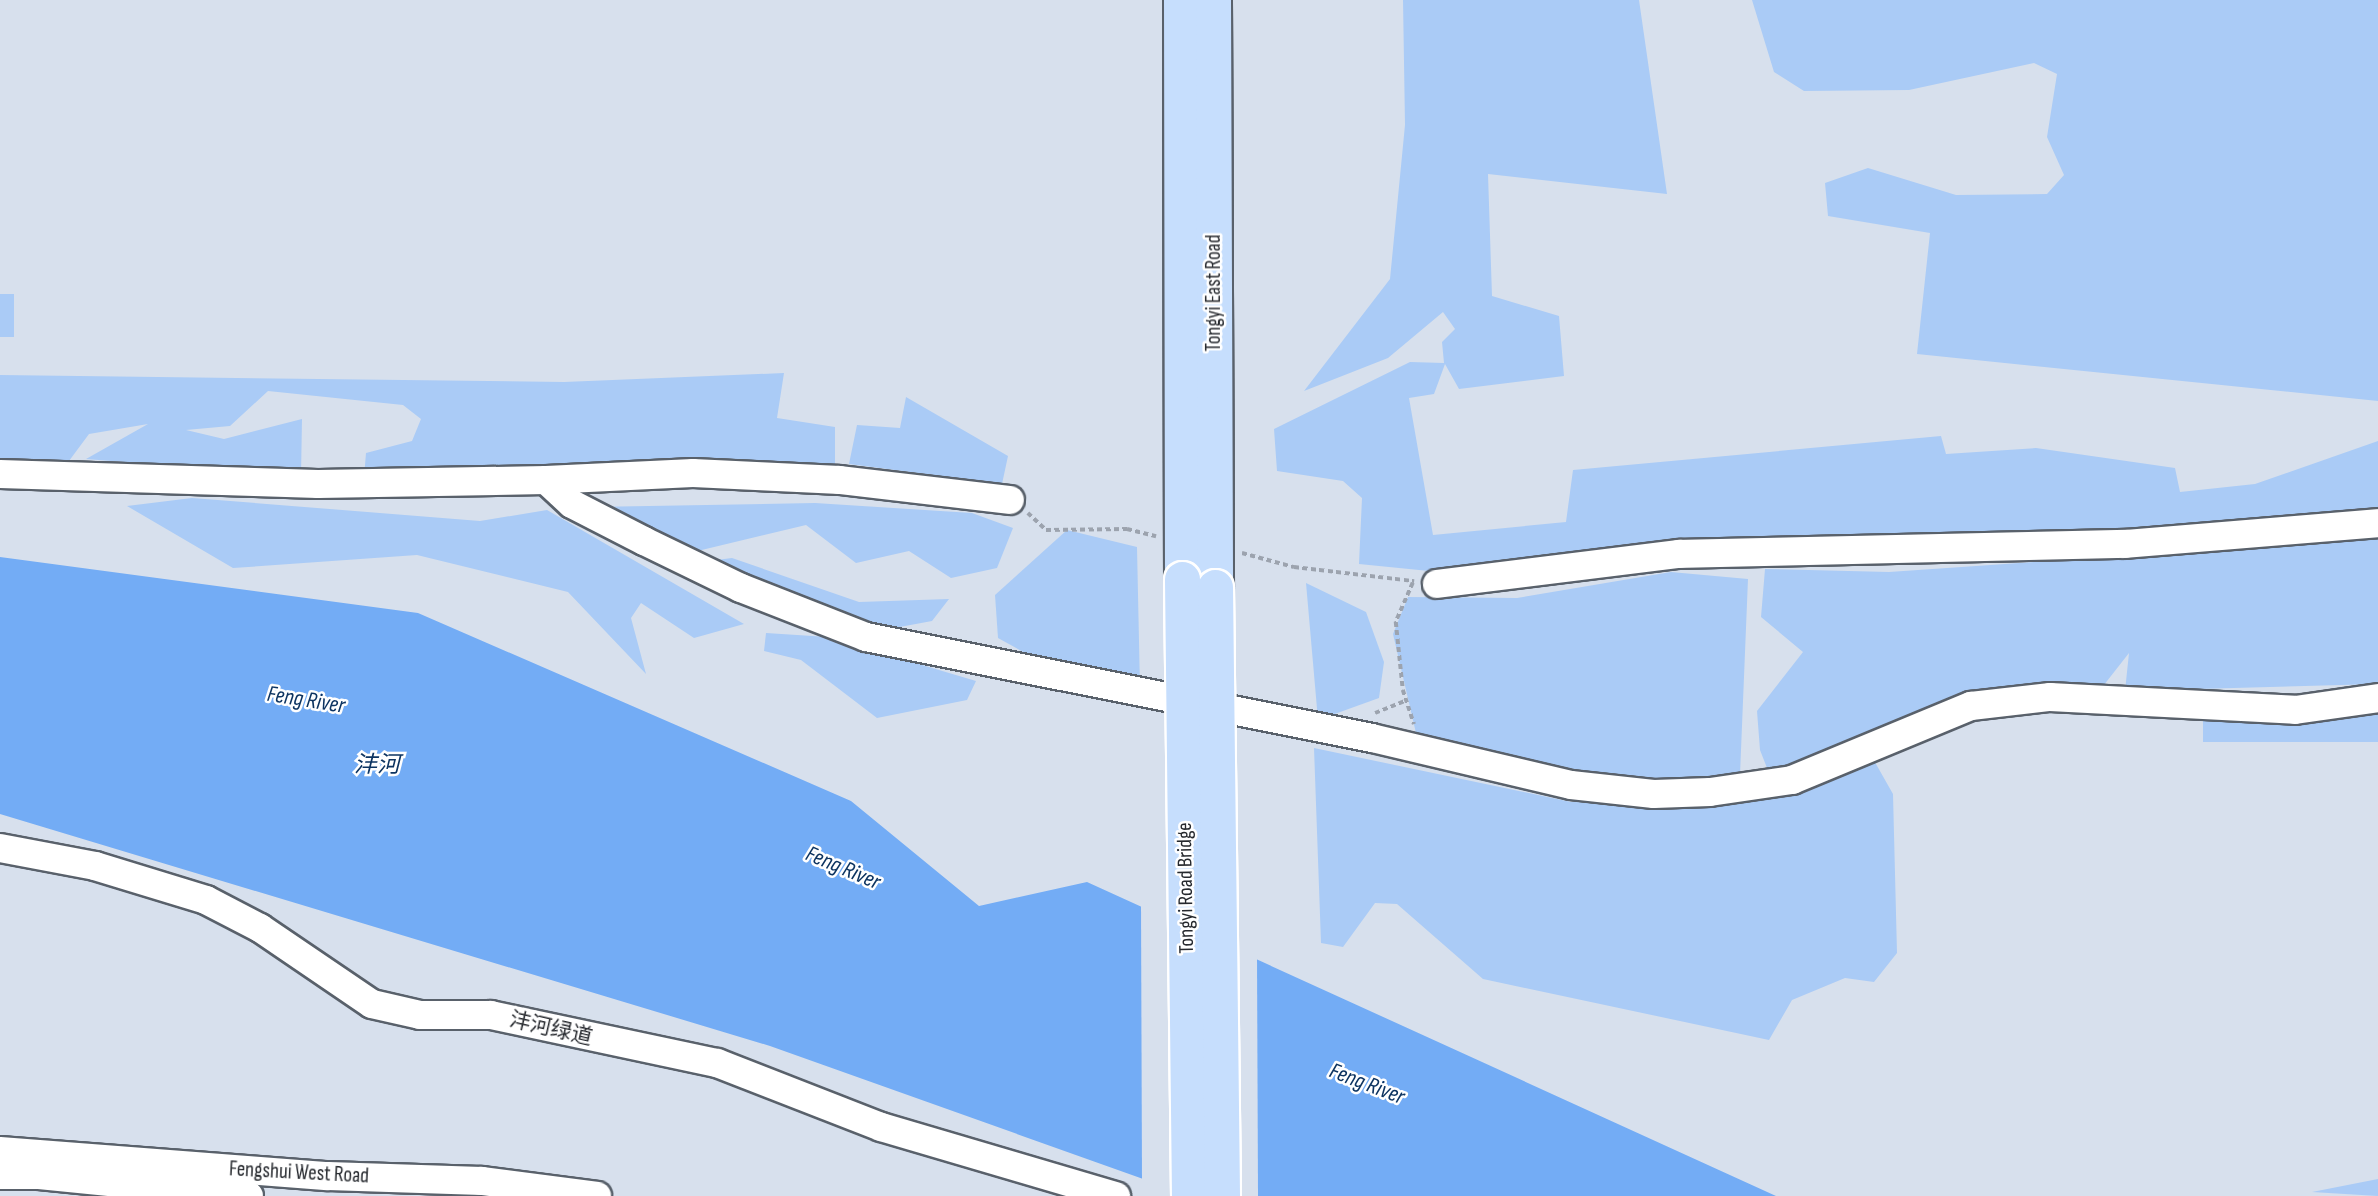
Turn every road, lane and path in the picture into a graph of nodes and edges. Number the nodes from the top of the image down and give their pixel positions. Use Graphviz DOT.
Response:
graph roads {
  1 [pos="1181,0"];
  2 [pos="1213,0"];
  3 [pos="0,474"];
  4 [pos="546,480"];
  5 [pos="1010,500"];
  6 [pos="2378,523"];
  7 [pos="1198,544"];
  8 [pos="1426,582"];
  9 [pos="1198,583"];
  10 [pos="2378,698"];
  11 [pos="1422,750"];
  12 [pos="0,848"];
  13 [pos="0,1151"];
  14 [pos="0,1175"];
  15 [pos="249,1196"];
  16 [pos="597,1196"];
  17 [pos="1116,1196"];
  18 [pos="1189,1196"];
  19 [pos="1222,1196"];
  1 -- 7 [label="main road, Tongyi East Road"];
  2 -- 7 [label="main road, Tongyi East Road"];
  3 -- 4 [label="street"];
  4 -- 5 [label="street"];
  4 -- 11 [label="street"];
  5 -- 7 [label="path"];
  6 -- 8 [label="street"];
  7 -- 8 [label="path"];
  7 -- 9 [label="main road, Tongyi East Road"];
  8 -- 11 [label="path"];
  9 -- 18 [label="main road, Tongyi Road Bridge, bridge"];
  9 -- 19 [label="main road, Tongyi Road Bridge, bridge"];
  10 -- 11 [label="street"];
  12 -- 17 [label="street, 沣河绿道"];
  13 -- 16 [label="street, Fengshui West Road"];
  14 -- 15 [label="street, Fengshui West Road"];
}
